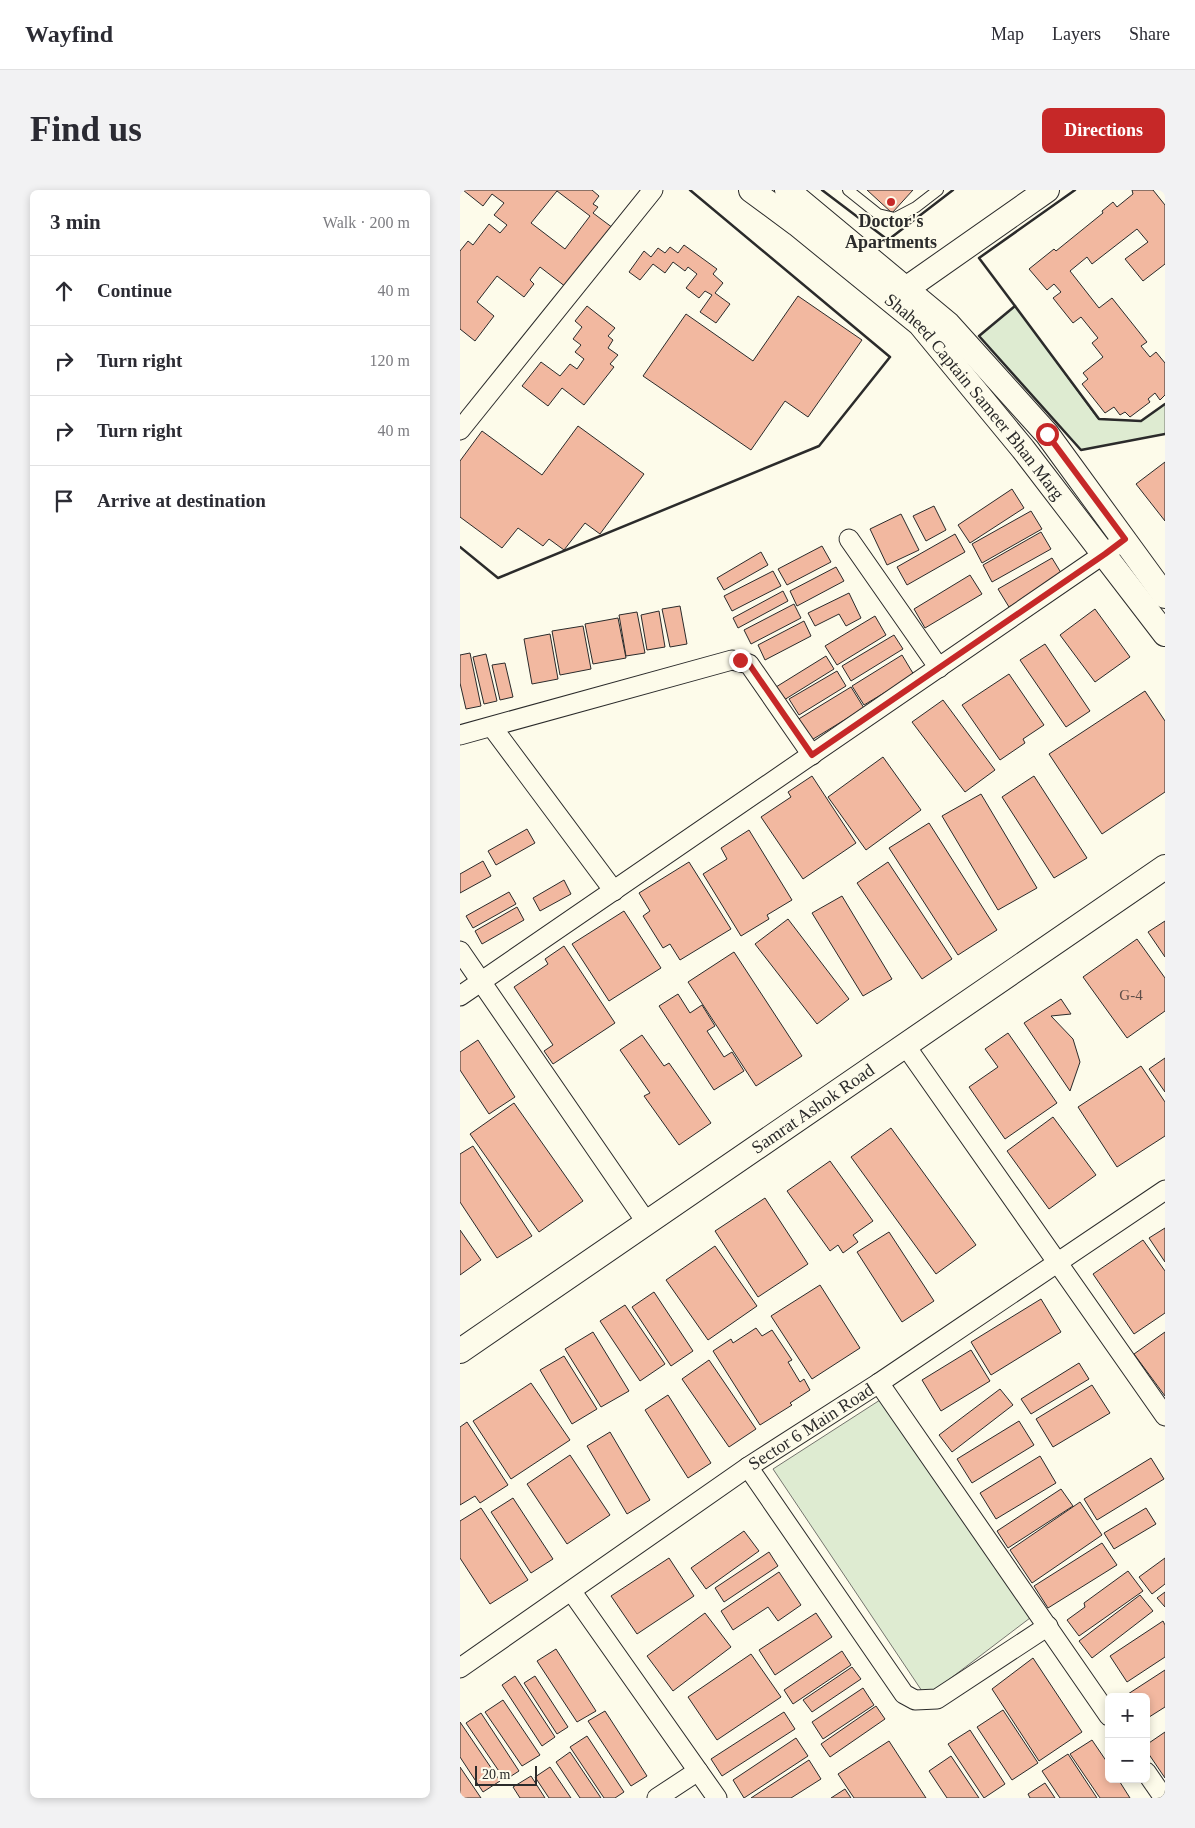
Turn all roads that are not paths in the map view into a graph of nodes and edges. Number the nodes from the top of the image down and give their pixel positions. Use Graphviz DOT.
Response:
graph roads {
  1 [pos="653,190"];
  2 [pos="752,190"];
  3 [pos="787,190"];
  4 [pos="848,190"];
  5 [pos="938,190"];
  6 [pos="1047,190"];
  7 [pos="897,294"];
  8 [pos="460,430"];
  9 [pos="849,539"];
  10 [pos="1125,539"];
  11 [pos="1105,554"];
  12 [pos="1165,596"];
  13 [pos="1165,634"];
  14 [pos="939,668"];
  15 [pos="492,727"];
  16 [pos="460,735"];
  17 [pos="812,755"];
  18 [pos="1165,867"];
  19 [pos="614,891"];
  20 [pos="460,951"];
  21 [pos="482,981"];
  22 [pos="460,996"];
  23 [pos="905,1045"];
  24 [pos="1165,1190"];
  25 [pos="648,1222"];
  26 [pos="1058,1263"];
  27 [pos="460,1351"];
  28 [pos="879,1383"];
  29 [pos="1165,1416"];
  30 [pos="748,1467"];
  31 [pos="572,1592"];
  32 [pos="1048,1626"];
  33 [pos="460,1668"];
  34 [pos="1105,1710"];
  35 [pos="698,1771"];
  36 [pos="1150,1778"];
  37 [pos="657,1798"];
  38 [pos="717,1798"];
  39 [pos="1164,1798"];
  1 -- 8 [label="street"];
  2 -- 7 [label="street, Shaheed Captain Sameer Bhan Marg"];
  3 -- 7 [label="street, Shaheed Captain Sameer Bhan Marg"];
  4 -- 5 [label="lane"];
  6 -- 7 [label="street"];
  7 -- 10 [label="street, Shaheed Captain Sameer Bhan Marg"];
  7 -- 11 [label="street, Shaheed Captain Sameer Bhan Marg"];
  9 -- 14 [label="street"];
  10 -- 11 [label="street"];
  10 -- 12 [label="street, Shaheed Captain Sameer Bhan Marg"];
  11 -- 13 [label="street, Shaheed Captain Sameer Bhan Marg"];
  11 -- 14 [label="street"];
  14 -- 17 [label="street"];
  15 -- 16 [label="street"];
  15 -- 17 [label="street"];
  15 -- 19 [label="street"];
  17 -- 19 [label="street"];
  18 -- 23 [label="street, Samrat Ashok Road"];
  19 -- 21 [label="street"];
  20 -- 21 [label="street"];
  21 -- 22 [label="street"];
  21 -- 25 [label="street"];
  23 -- 25 [label="street, Samrat Ashok Road"];
  23 -- 26 [label="street"];
  24 -- 26 [label="street, Sector 6 Main Road"];
  25 -- 27 [label="street, Samrat Ashok Road"];
  26 -- 28 [label="street, Sector 6 Main Road"];
  26 -- 29 [label="street"];
  28 -- 30 [label="street, Sector 6 Main Road"];
  28 -- 32 [label="street"];
  30 -- 31 [label="street, Sector 6 Main Road"];
  30 -- 32 [label="street"];
  31 -- 33 [label="street, Sector 6 Main Road"];
  31 -- 35 [label="street"];
  32 -- 34 [label="street"];
  35 -- 37 [label="street"];
  35 -- 38 [label="street"];
  36 -- 39 [label="street"];
}
